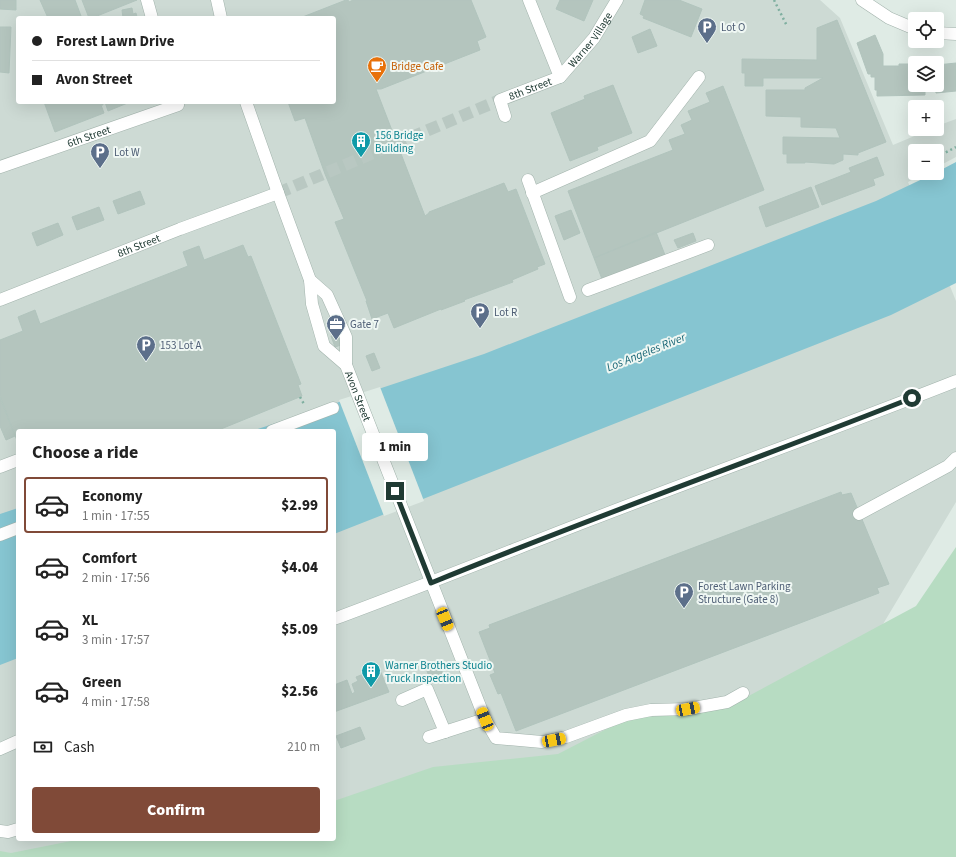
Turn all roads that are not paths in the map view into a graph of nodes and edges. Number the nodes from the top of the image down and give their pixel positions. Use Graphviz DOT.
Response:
graph roads {
  1 [pos="147,0"];
  2 [pos="217,0"];
  3 [pos="529,0"];
  4 [pos="617,0"];
  5 [pos="862,0"];
  6 [pos="151,16"];
  7 [pos="221,16"];
  8 [pos="908,26"];
  9 [pos="944,33"];
  10 [pos="956,34"];
  11 [pos="560,77"];
  12 [pos="699,77"];
  13 [pos="175,104"];
  14 [pos="247,104"];
  15 [pos="505,116"];
  16 [pos="0,167"];
  17 [pos="528,180"];
  18 [pos="532,193"];
  19 [pos="278,194"];
  20 [pos="708,245"];
  21 [pos="310,280"];
  22 [pos="588,290"];
  23 [pos="570,297"];
  24 [pos="0,300"];
  25 [pos="346,365"];
  26 [pos="956,381"];
  27 [pos="333,408"];
  28 [pos="277,429"];
  29 [pos="956,458"];
  30 [pos="16,461"];
  31 [pos="0,467"];
  32 [pos="859,514"];
  33 [pos="16,529"];
  34 [pos="0,535"];
  35 [pos="431,583"];
  36 [pos="336,618"];
  37 [pos="743,693"];
  38 [pos="402,700"];
  39 [pos="485,719"];
  40 [pos="445,732"];
  41 [pos="429,737"];
  42 [pos="16,742"];
  43 [pos="0,749"];
  44 [pos="16,830"];
  45 [pos="0,831"];
  1 -- 6 [label="street"];
  2 -- 7 [label="street"];
  3 -- 11 [label="street"];
  4 -- 11 [label="street, Warner Village"];
  5 -- 8 [label="street"];
  9 -- 10 [label="street"];
  11 -- 15 [label="street, 8th Street"];
  12 -- 18 [label="street"];
  13 -- 16 [label="street, 6th Street"];
  14 -- 19 [label="street, Avon Street"];
  17 -- 18 [label="street"];
  18 -- 23 [label="street"];
  19 -- 21 [label="street, Avon Street"];
  19 -- 24 [label="street, 8th Street"];
  20 -- 22 [label="street"];
  21 -- 25 [label="street, Avon Street"];
  21 -- 25 [label="street, Avon Street"];
  25 -- 35 [label="street, Avon Street"];
  26 -- 35 [label="street"];
  27 -- 28 [label="street"];
  29 -- 32 [label="street"];
  30 -- 31 [label="street"];
  33 -- 34 [label="street"];
  35 -- 36 [label="street"];
  35 -- 39 [label="street, Avon Street"];
  37 -- 39 [label="street, Avon Street"];
  38 -- 40 [label="street"];
  39 -- 40 [label="street"];
  40 -- 41 [label="street"];
  42 -- 43 [label="street"];
  44 -- 45 [label="street"];
}
